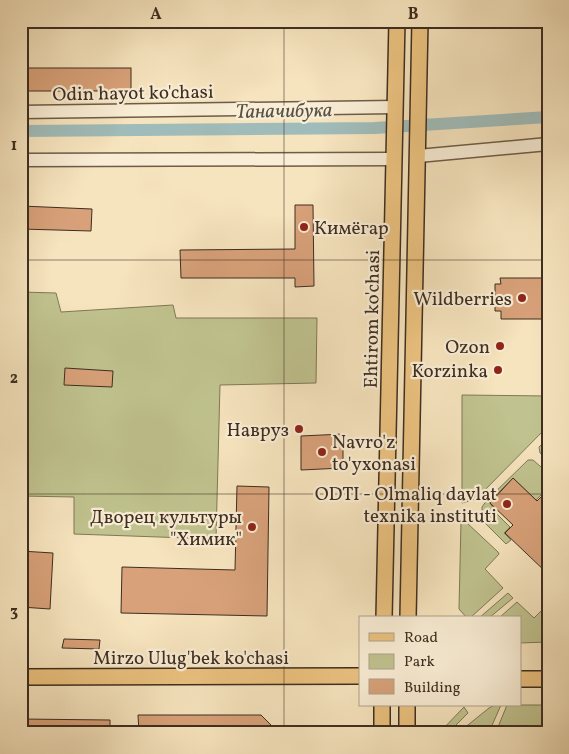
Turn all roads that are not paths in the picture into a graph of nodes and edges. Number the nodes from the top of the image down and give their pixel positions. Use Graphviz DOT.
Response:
graph roads {
  1 [pos="397,21"];
  2 [pos="420,21"];
  3 [pos="395,107"];
  4 [pos="21,112"];
  5 [pos="548,144"];
  6 [pos="418,152"];
  7 [pos="394,159"];
  8 [pos="21,160"];
  9 [pos="384,616"];
  10 [pos="408,616"];
  11 [pos="359,676"];
  12 [pos="21,677"];
  13 [pos="522,679"];
  14 [pos="548,680"];
  15 [pos="382,706"];
  16 [pos="407,706"];
  17 [pos="382,733"];
  18 [pos="407,733"];
  1 -- 3 [label="main road, Ehtirom ko'chasi"];
  2 -- 6 [label="main road"];
  3 -- 4 [label="street, Odin hayot ko'chasi"];
  3 -- 7 [label="main road, Ehtirom ko'chasi"];
  5 -- 6 [label="street"];
  6 -- 10 [label="main road"];
  7 -- 8 [label="street"];
  7 -- 9 [label="main road, Ehtirom ko'chasi"];
  11 -- 12 [label="main road, Mirzo Ulug'bek ko'chasi"];
  13 -- 14 [label="main road"];
  15 -- 17 [label="main road"];
  16 -- 18 [label="main road"];
}
